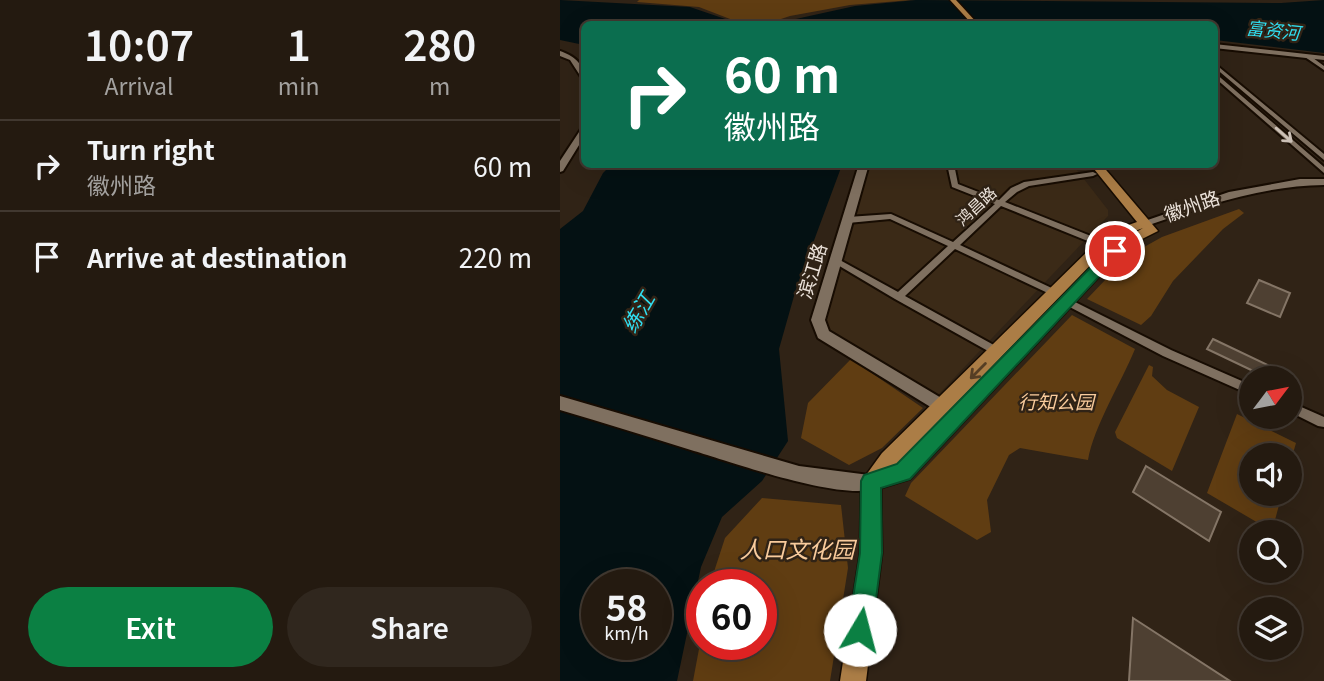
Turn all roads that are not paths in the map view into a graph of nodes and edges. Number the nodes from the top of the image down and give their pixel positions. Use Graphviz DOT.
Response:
graph roads {
  1 [pos="947,0"];
  2 [pos="953,0"];
  3 [pos="965,21"];
  4 [pos="972,21"];
  5 [pos="1218,46"];
  6 [pos="560,53"];
  7 [pos="1307,56"];
  8 [pos="1324,58"];
  9 [pos="1218,67"];
  10 [pos="1324,68"];
  11 [pos="581,71"];
  12 [pos="1218,78"];
  13 [pos="581,136"];
  14 [pos="1324,158"];
  15 [pos="863,168"];
  16 [pos="951,168"];
  17 [pos="1091,168"];
  18 [pos="560,169"];
  19 [pos="1324,171"];
  20 [pos="1324,181"];
  21 [pos="1324,188"];
  22 [pos="1000,203"];
  23 [pos="848,220"];
  24 [pos="1144,228"];
  25 [pos="1103,244"];
  26 [pos="954,246"];
  27 [pos="835,261"];
  28 [pos="898,297"];
  29 [pos="1061,297"];
  30 [pos="997,352"];
  31 [pos="1239,385"];
  32 [pos="560,403"];
  33 [pos="942,407"];
  34 [pos="1302,413"];
  35 [pos="1322,422"];
  36 [pos="871,481"];
  37 [pos="853,681"];
  1 -- 3 [label="main road"];
  2 -- 4 [label="main road"];
  5 -- 7 [label="street"];
  6 -- 11 [label="street"];
  7 -- 8 [label="street"];
  7 -- 10 [label="street"];
  9 -- 14 [label="street"];
  12 -- 19 [label="street, one-way"];
  13 -- 18 [label="street"];
  15 -- 23 [label="street, 滨江路"];
  16 -- 22 [label="street"];
  17 -- 22 [label="street, 鸿昌路"];
  17 -- 24 [label="main road"];
  20 -- 24 [label="street, 徽州路"];
  21 -- 24 [label="street, 徽州路"];
  22 -- 25 [label="street"];
  22 -- 26 [label="street, 鸿昌路"];
  23 -- 26 [label="street"];
  23 -- 27 [label="street, 滨江路"];
  24 -- 25 [label="main road, 徽州路"];
  24 -- 29 [label="main road, 徽州路"];
  25 -- 29 [label="main road, 徽州路"];
  26 -- 28 [label="street, 鸿昌路"];
  26 -- 29 [label="street"];
  27 -- 28 [label="street"];
  27 -- 33 [label="street, 滨江路"];
  28 -- 30 [label="street"];
  29 -- 30 [label="main road, 徽州路"];
  29 -- 31 [label="street"];
  29 -- 36 [label="main road, 徽州路"];
  30 -- 33 [label="main road, 徽州路, one-way"];
  32 -- 36 [label="street"];
  33 -- 36 [label="main road, 徽州路"];
  34 -- 35 [label="street"];
  36 -- 37 [label="main road"];
}
